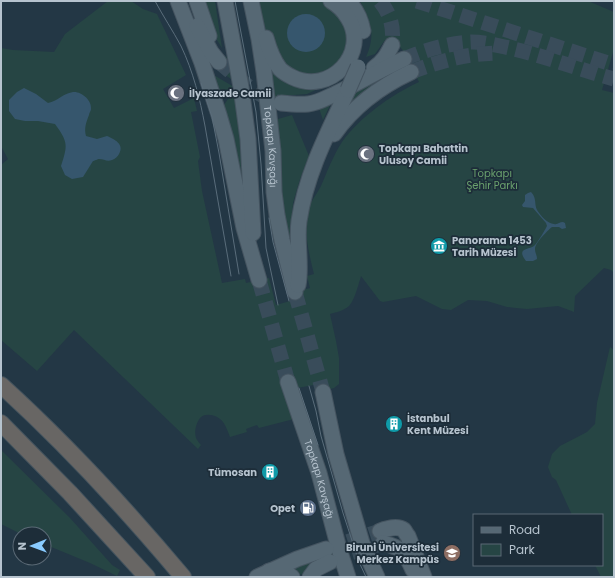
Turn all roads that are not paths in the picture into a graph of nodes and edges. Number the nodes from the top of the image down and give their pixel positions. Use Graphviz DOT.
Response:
graph roads {
  1 [pos="178,1"];
  2 [pos="187,1"];
  3 [pos="198,1"];
  4 [pos="225,1"];
  5 [pos="331,1"];
  6 [pos="348,1"];
  7 [pos="251,3"];
  8 [pos="392,45"];
  9 [pos="345,90"];
  10 [pos="280,103"];
  11 [pos="317,158"];
  12 [pos="288,382"];
  13 [pos="1,384"];
  14 [pos="323,392"];
  15 [pos="1,423"];
  16 [pos="263,574"];
  17 [pos="147,577"];
  18 [pos="183,577"];
  19 [pos="292,577"];
  20 [pos="310,577"];
  21 [pos="348,577"];
  22 [pos="377,577"];
  23 [pos="417,577"];
  24 [pos="424,577"];
  1 -- 4 [label="main road"];
  2 -- 3 [label="main road"];
  5 -- 7 [label="main road"];
  6 -- 9 [label="main road, bridge"];
  7 -- 11 [label="main road, Topkapı Kavşağı"];
  8 -- 9 [label="main road"];
  9 -- 10 [label="main road"];
  9 -- 11 [label="main road"];
  9 -- 11 [label="main road"];
  12 -- 21 [label="main road, Topkapı Kavşağı"];
  13 -- 18 [label="highway"];
  14 -- 22 [label="main road"];
  15 -- 17 [label="highway"];
  16 -- 19 [label="main road"];
  16 -- 20 [label="main road"];
  23 -- 24 [label="main road"];
}
